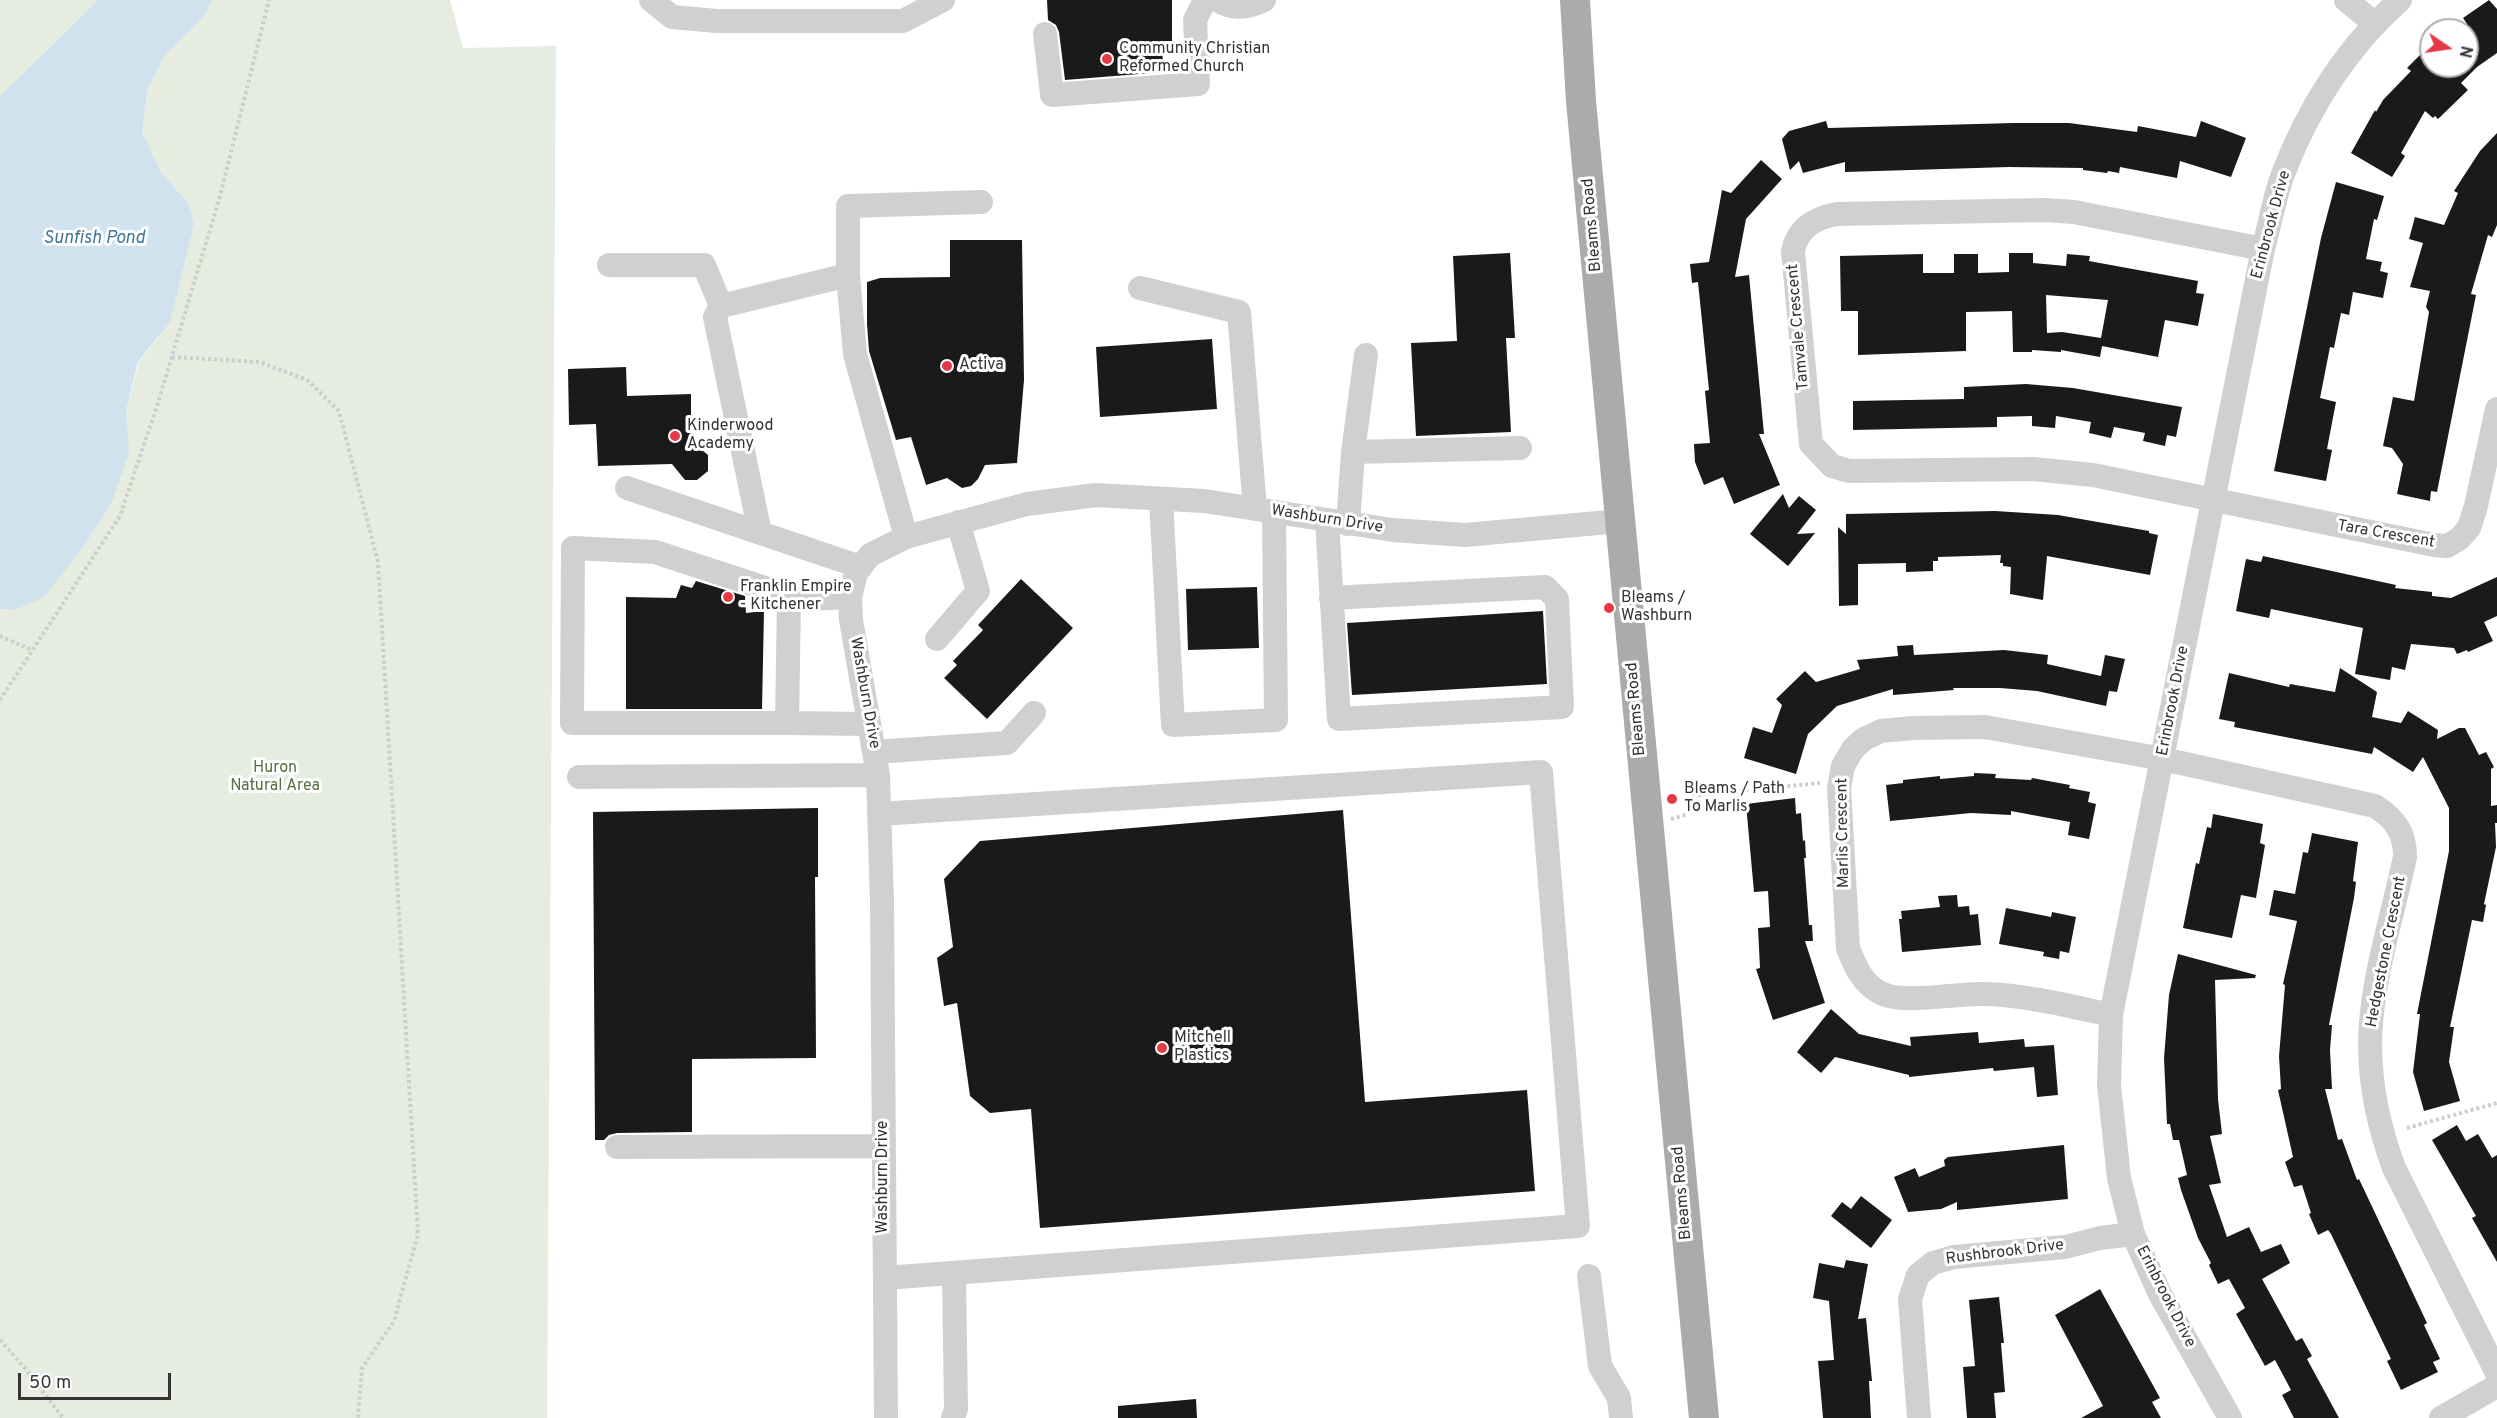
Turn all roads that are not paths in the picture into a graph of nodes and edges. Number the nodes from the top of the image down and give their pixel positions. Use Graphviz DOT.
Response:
graph roads {
  1 [pos="651,0"];
  2 [pos="943,0"];
  3 [pos="1205,0"];
  4 [pos="1217,0"];
  5 [pos="1264,0"];
  6 [pos="1575,0"];
  7 [pos="2346,0"];
  8 [pos="2400,0"];
  9 [pos="2374,23"];
  10 [pos="1045,34"];
  11 [pos="981,202"];
  12 [pos="2263,249"];
  13 [pos="609,265"];
  14 [pos="848,274"];
  15 [pos="1140,288"];
  16 [pos="722,306"];
  17 [pos="1366,356"];
  18 [pos="2497,409"];
  19 [pos="1520,448"];
  20 [pos="1353,452"];
  21 [pos="627,488"];
  22 [pos="1161,499"];
  23 [pos="2213,501"];
  24 [pos="1264,511"];
  25 [pos="1620,521"];
  26 [pos="958,522"];
  27 [pos="1337,522"];
  28 [pos="760,533"];
  29 [pos="906,537"];
  30 [pos="861,567"];
  31 [pos="850,597"];
  32 [pos="1331,598"];
  33 [pos="789,600"];
  34 [pos="937,639"];
  35 [pos="1034,713"];
  36 [pos="787,723"];
  37 [pos="869,724"];
  38 [pos="874,752"];
  39 [pos="2163,759"];
  40 [pos="878,775"];
  41 [pos="579,777"];
  42 [pos="879,814"];
  43 [pos="2112,1015"];
  44 [pos="884,1146"];
  45 [pos="616,1147"];
  46 [pos="2133,1234"];
  47 [pos="954,1274"];
  48 [pos="1589,1276"];
  49 [pos="885,1278"];
  50 [pos="2497,1373"];
  51 [pos="2497,1386"];
  52 [pos="886,1418"];
  53 [pos="953,1418"];
  54 [pos="1621,1418"];
  55 [pos="1704,1418"];
  56 [pos="1919,1418"];
  57 [pos="2230,1418"];
  58 [pos="2441,1418"];
  1 -- 2 [label="street"];
  3 -- 10 [label="street"];
  4 -- 5 [label="street"];
  6 -- 25 [label="main road, Bleams Road"];
  7 -- 9 [label="street"];
  8 -- 9 [label="street, Erinbrook Drive"];
  9 -- 12 [label="street, Erinbrook Drive"];
  11 -- 14 [label="street"];
  12 -- 23 [label="street, Erinbrook Drive"];
  12 -- 23 [label="street, Tamvale Crescent"];
  13 -- 16 [label="street"];
  14 -- 16 [label="street"];
  14 -- 29 [label="street"];
  15 -- 24 [label="street"];
  16 -- 28 [label="street"];
  17 -- 20 [label="street"];
  18 -- 23 [label="street, Tara Crescent"];
  19 -- 20 [label="street"];
  20 -- 27 [label="street"];
  21 -- 28 [label="street"];
  22 -- 24 [label="street, Washburn Drive"];
  22 -- 24 [label="street"];
  22 -- 26 [label="street, Washburn Drive"];
  23 -- 39 [label="street, Erinbrook Drive"];
  24 -- 27 [label="street, Washburn Drive"];
  25 -- 27 [label="street, Washburn Drive"];
  25 -- 55 [label="main road, Bleams Road"];
  26 -- 29 [label="street, Washburn Drive"];
  26 -- 34 [label="street"];
  27 -- 32 [label="street"];
  28 -- 30 [label="street"];
  29 -- 30 [label="street, Washburn Drive"];
  30 -- 31 [label="street, Washburn Drive"];
  31 -- 33 [label="street"];
  31 -- 37 [label="street, Washburn Drive"];
  32 -- 32 [label="street"];
  33 -- 36 [label="street"];
  33 -- 36 [label="street"];
  35 -- 38 [label="street"];
  36 -- 37 [label="street"];
  37 -- 38 [label="street, Washburn Drive"];
  38 -- 40 [label="street, Washburn Drive"];
  39 -- 43 [label="street, Erinbrook Drive"];
  39 -- 43 [label="street, Marlis Crescent"];
  39 -- 50 [label="street, Hedgestone Crescent"];
  40 -- 41 [label="street"];
  40 -- 42 [label="street, Washburn Drive"];
  42 -- 44 [label="street, Washburn Drive"];
  42 -- 47 [label="street"];
  43 -- 46 [label="street, Erinbrook Drive"];
  44 -- 45 [label="street"];
  44 -- 49 [label="street, Washburn Drive"];
  46 -- 56 [label="street, Rushbrook Drive"];
  46 -- 57 [label="street, Erinbrook Drive"];
  47 -- 49 [label="street"];
  47 -- 53 [label="street"];
  48 -- 54 [label="street"];
  49 -- 52 [label="street, Washburn Drive"];
  51 -- 58 [label="street"];
}
